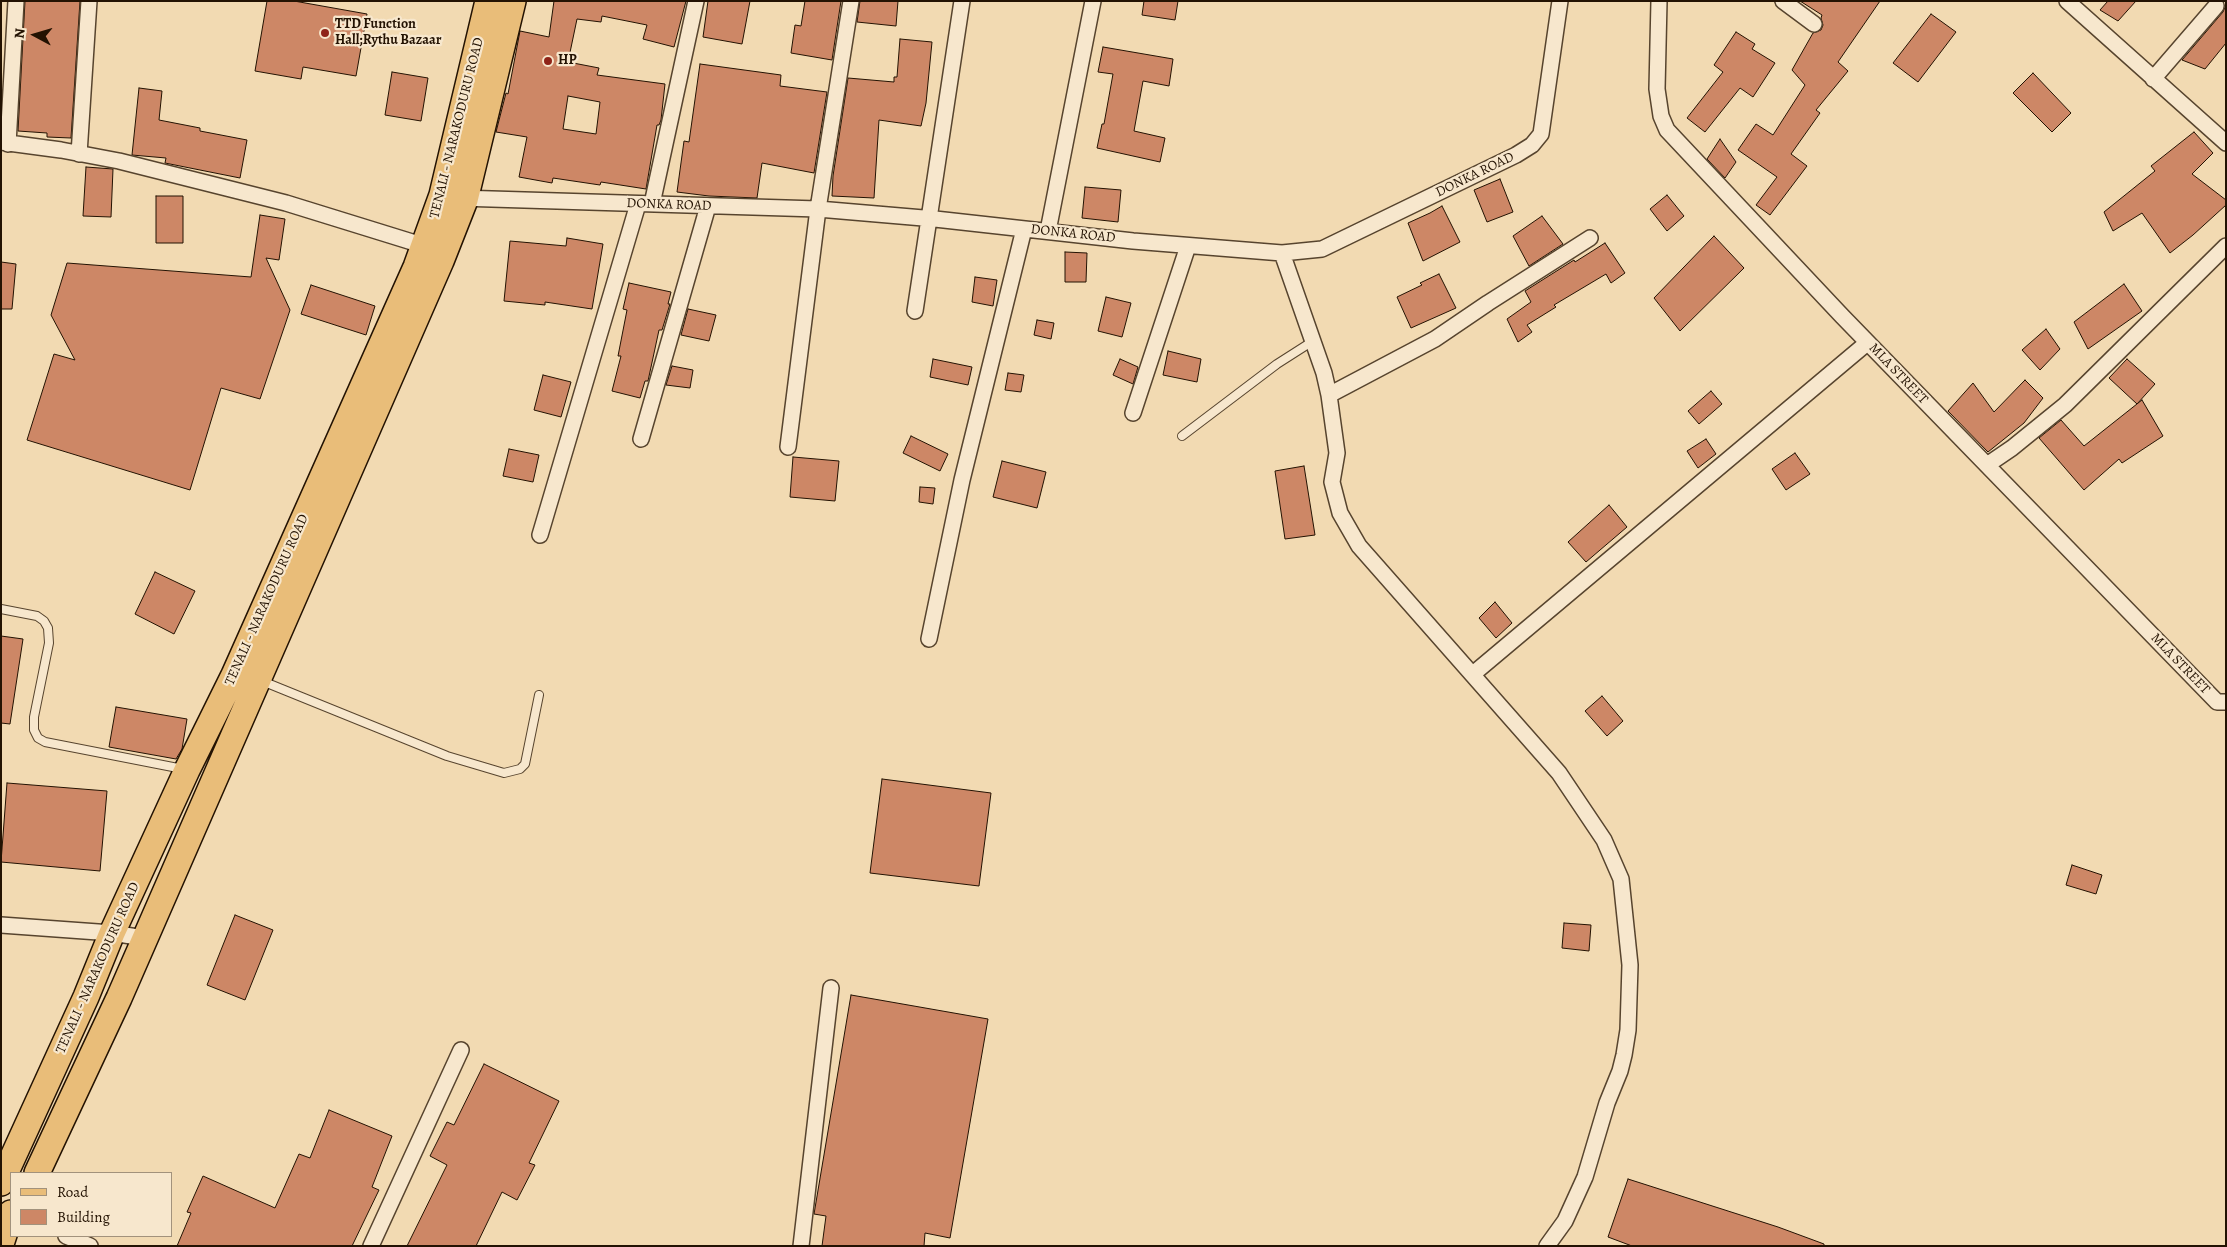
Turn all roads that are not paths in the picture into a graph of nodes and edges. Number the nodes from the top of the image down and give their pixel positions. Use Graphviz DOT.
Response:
graph roads {
  1 [pos="16,1"];
  2 [pos="89,1"];
  3 [pos="488,1"];
  4 [pos="513,1"];
  5 [pos="696,1"];
  6 [pos="851,1"];
  7 [pos="962,1"];
  8 [pos="1093,1"];
  9 [pos="1560,1"];
  10 [pos="1659,1"];
  11 [pos="1783,1"];
  12 [pos="2067,1"];
  13 [pos="2216,6"];
  14 [pos="1814,24"];
  15 [pos="2153,79"];
  16 [pos="4,143"];
  17 [pos="2226,143"];
  18 [pos="79,154"];
  19 [pos="454,198"];
  20 [pos="645,204"];
  21 [pos="708,206"];
  22 [pos="818,209"];
  23 [pos="928,218"];
  24 [pos="1024,229"];
  25 [pos="1048,231"];
  26 [pos="1590,238"];
  27 [pos="425,246"];
  28 [pos="1188,246"];
  29 [pos="2226,246"];
  30 [pos="1282,253"];
  31 [pos="915,312"];
  32 [pos="1313,341"];
  33 [pos="1867,343"];
  34 [pos="1330,395"];
  35 [pos="1133,414"];
  36 [pos="1182,436"];
  37 [pos="641,439"];
  38 [pos="788,447"];
  39 [pos="1987,465"];
  40 [pos="540,535"];
  41 [pos="1,609"];
  42 [pos="929,639"];
  43 [pos="1473,674"];
  44 [pos="258,679"];
  45 [pos="539,695"];
  46 [pos="2226,702"];
  47 [pos="187,770"];
  48 [pos="1,925"];
  49 [pos="112,933"];
  50 [pos="144,938"];
  51 [pos="831,988"];
  52 [pos="461,1050"];
  53 [pos="37,1172"];
  54 [pos="1,1183"];
  55 [pos="10,1216"];
  56 [pos="68,1237"];
  57 [pos="1,1244"];
  58 [pos="90,1246"];
  59 [pos="371,1246"];
  60 [pos="800,1246"];
  61 [pos="1547,1246"];
  1 -- 16 [label="street"];
  2 -- 18 [label="street"];
  3 -- 19 [label="main road, TENALI - NARAKODURU ROAD"];
  4 -- 19 [label="main road, TENALI - NARAKODURU ROAD"];
  5 -- 20 [label="street"];
  6 -- 22 [label="street"];
  7 -- 23 [label="street"];
  8 -- 25 [label="street"];
  9 -- 30 [label="street, DONKA ROAD"];
  10 -- 33 [label="street, MLA STREET"];
  11 -- 14 [label="street"];
  12 -- 15 [label="street"];
  13 -- 15 [label="street"];
  15 -- 17 [label="street"];
  16 -- 18 [label="street"];
  18 -- 27 [label="street"];
  19 -- 20 [label="street, DONKA ROAD"];
  19 -- 27 [label="main road, TENALI - NARAKODURU ROAD"];
  19 -- 44 [label="main road, TENALI - NARAKODURU ROAD"];
  20 -- 21 [label="street, DONKA ROAD"];
  20 -- 40 [label="street"];
  21 -- 22 [label="street, DONKA ROAD"];
  21 -- 37 [label="street"];
  22 -- 23 [label="street, DONKA ROAD"];
  22 -- 38 [label="street"];
  23 -- 24 [label="street, DONKA ROAD"];
  23 -- 31 [label="street"];
  24 -- 25 [label="street, DONKA ROAD"];
  24 -- 42 [label="street"];
  25 -- 28 [label="street, DONKA ROAD"];
  26 -- 34 [label="street"];
  27 -- 47 [label="main road, TENALI - NARAKODURU ROAD"];
  28 -- 30 [label="street, DONKA ROAD"];
  28 -- 35 [label="street"];
  29 -- 39 [label="street"];
  30 -- 32 [label="street"];
  32 -- 34 [label="street"];
  32 -- 36 [label="lane"];
  33 -- 39 [label="street, MLA STREET"];
  33 -- 43 [label="street"];
  34 -- 43 [label="street"];
  39 -- 46 [label="street, MLA STREET"];
  41 -- 47 [label="lane"];
  43 -- 61 [label="street"];
  44 -- 45 [label="lane"];
  44 -- 50 [label="main road, TENALI - NARAKODURU ROAD"];
  47 -- 49 [label="main road, TENALI - NARAKODURU ROAD"];
  48 -- 49 [label="street"];
  49 -- 50 [label="street"];
  49 -- 54 [label="main road, TENALI - NARAKODURU ROAD"];
  50 -- 53 [label="main road, TENALI - NARAKODURU ROAD"];
  51 -- 60 [label="street"];
  52 -- 59 [label="street"];
  55 -- 57 [label="main road"];
  56 -- 58 [label="street"];
}
